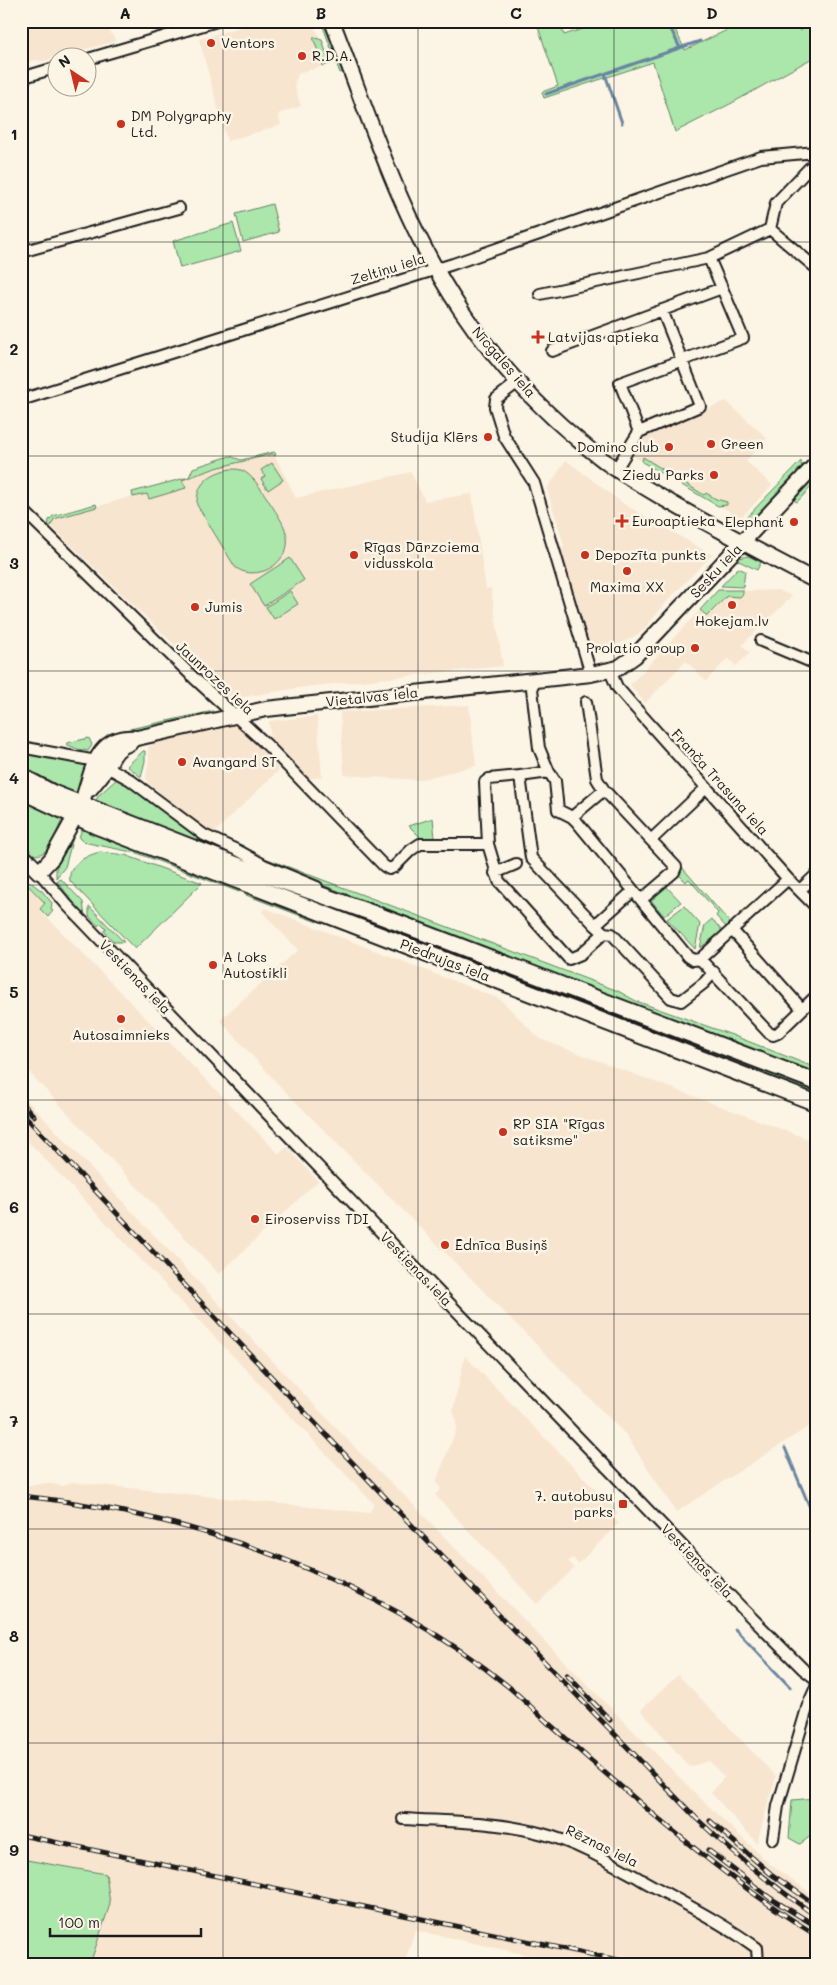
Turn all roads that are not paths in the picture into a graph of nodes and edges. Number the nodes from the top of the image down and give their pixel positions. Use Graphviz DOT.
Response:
graph roads {
  1 [pos="216,21"];
  2 [pos="332,21"];
  3 [pos="98,56"];
  4 [pos="48,70"];
  5 [pos="21,78"];
  6 [pos="816,152"];
  7 [pos="816,161"];
  8 [pos="178,208"];
  9 [pos="770,228"];
  10 [pos="21,252"];
  11 [pos="709,258"];
  12 [pos="436,268"];
  13 [pos="816,268"];
  14 [pos="722,288"];
  15 [pos="540,294"];
  16 [pos="662,310"];
  17 [pos="552,351"];
  18 [pos="682,361"];
  19 [pos="518,382"];
  20 [pos="21,400"];
  21 [pos="639,432"];
  22 [pos="816,464"];
  23 [pos="616,469"];
  24 [pos="21,508"];
  25 [pos="742,543"];
  26 [pos="816,581"];
  27 [pos="761,641"];
  28 [pos="816,664"];
  29 [pos="610,671"];
  30 [pos="591,674"];
  31 [pos="531,680"];
  32 [pos="586,702"];
  33 [pos="235,716"];
  34 [pos="21,747"];
  35 [pos="101,764"];
  36 [pos="549,772"];
  37 [pos="21,776"];
  38 [pos="520,776"];
  39 [pos="706,788"];
  40 [pos="604,790"];
  41 [pos="21,792"];
  42 [pos="76,815"];
  43 [pos="572,817"];
  44 [pos="651,840"];
  45 [pos="488,844"];
  46 [pos="21,854"];
  47 [pos="524,861"];
  48 [pos="38,872"];
  49 [pos="495,873"];
  50 [pos="816,875"];
  51 [pos="788,879"];
  52 [pos="800,890"];
  53 [pos="633,891"];
  54 [pos="641,900"];
  55 [pos="346,904"];
  56 [pos="816,907"];
  57 [pos="595,924"];
  58 [pos="732,930"];
  59 [pos="604,933"];
  60 [pos="700,958"];
  61 [pos="714,972"];
  62 [pos="809,1003"];
  63 [pos="816,1011"];
  64 [pos="816,1082"];
  65 [pos="816,1103"];
  66 [pos="816,1679"];
  67 [pos="816,1686"];
  68 [pos="403,1819"];
  69 [pos="773,1838"];
  70 [pos="758,1964"];
  1 -- 3 [label="street"];
  2 -- 12 [label="street, Nīcgales iela"];
  4 -- 5 [label="street"];
  6 -- 12 [label="street, Zeltiņu iela"];
  7 -- 9 [label="street"];
  8 -- 10 [label="street"];
  9 -- 11 [label="street"];
  9 -- 13 [label="street"];
  11 -- 14 [label="street"];
  11 -- 15 [label="street"];
  12 -- 19 [label="street, Nīcgales iela"];
  12 -- 20 [label="street, Zeltiņu iela"];
  14 -- 16 [label="street"];
  14 -- 18 [label="street"];
  16 -- 17 [label="street"];
  16 -- 18 [label="street"];
  18 -- 21 [label="street"];
  18 -- 21 [label="street"];
  19 -- 23 [label="street, Nīcgales iela"];
  19 -- 30 [label="street"];
  21 -- 23 [label="street"];
  22 -- 25 [label="street, Sesku iela"];
  23 -- 25 [label="street, Nīcgales iela"];
  24 -- 33 [label="street, Jaunrozes iela"];
  25 -- 26 [label="street, Nīcgales iela"];
  25 -- 29 [label="street, Sesku iela"];
  27 -- 28 [label="street"];
  29 -- 30 [label="street, Vietalvas iela"];
  29 -- 39 [label="street, Franča Trasuna iela"];
  30 -- 31 [label="street, Vietalvas iela"];
  31 -- 33 [label="street, Vietalvas iela"];
  31 -- 36 [label="street"];
  32 -- 40 [label="street"];
  33 -- 35 [label="street, Vietalvas iela"];
  33 -- 45 [label="street, Jaunrozes iela"];
  34 -- 35 [label="street"];
  35 -- 55 [label="street"];
  36 -- 38 [label="street"];
  36 -- 43 [label="street"];
  37 -- 42 [label="main road"];
  38 -- 45 [label="street"];
  38 -- 47 [label="street"];
  39 -- 44 [label="street"];
  39 -- 51 [label="street, Franča Trasuna iela"];
  40 -- 43 [label="street"];
  40 -- 44 [label="street"];
  41 -- 42 [label="main road"];
  42 -- 48 [label="street"];
  42 -- 55 [label="main road, Piedrujas iela"];
  42 -- 65 [label="main road, Piedrujas iela"];
  43 -- 53 [label="street"];
  44 -- 54 [label="street"];
  45 -- 49 [label="street"];
  46 -- 48 [label="street, Vestienas iela"];
  47 -- 49 [label="street"];
  47 -- 57 [label="street"];
  48 -- 66 [label="street, Vestienas iela"];
  49 -- 59 [label="street"];
  50 -- 52 [label="street"];
  51 -- 52 [label="street, Franča Trasuna iela"];
  51 -- 58 [label="street"];
  52 -- 56 [label="street, Franča Trasuna iela"];
  53 -- 54 [label="street"];
  53 -- 57 [label="street"];
  54 -- 60 [label="street"];
  55 -- 64 [label="main road, Piedrujas iela"];
  57 -- 59 [label="street"];
  58 -- 60 [label="street"];
  58 -- 62 [label="street"];
  59 -- 61 [label="street"];
  60 -- 61 [label="street"];
  61 -- 62 [label="street"];
  62 -- 63 [label="street"];
  67 -- 69 [label="street"];
  68 -- 70 [label="street, Rēznas iela"];
}
